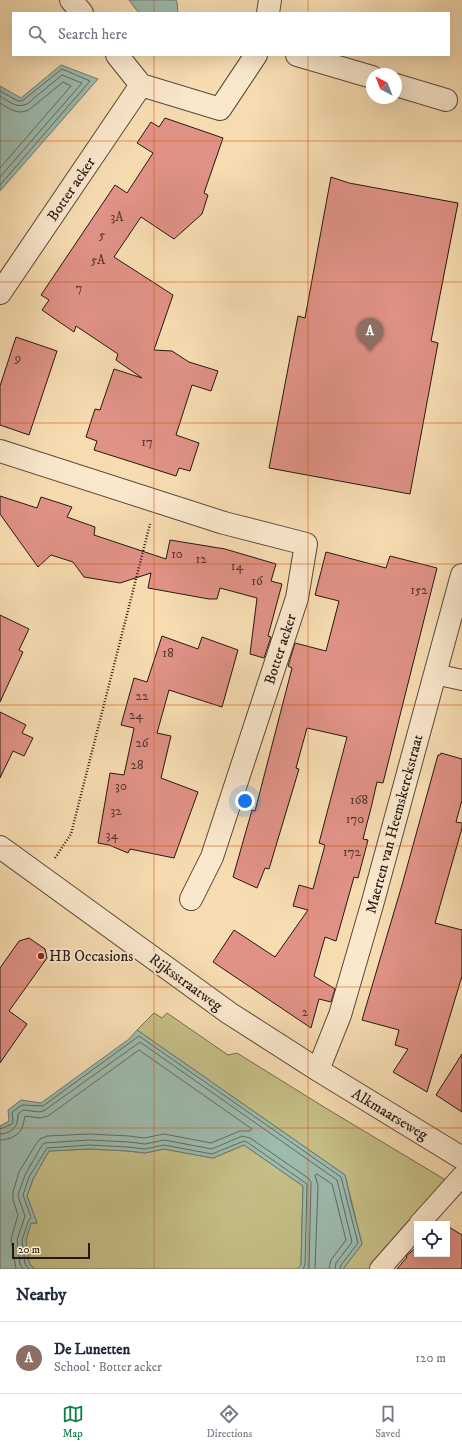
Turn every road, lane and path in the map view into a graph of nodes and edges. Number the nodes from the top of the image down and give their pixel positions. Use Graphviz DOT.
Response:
graph roads {
  1 [pos="71,0"];
  2 [pos="270,0"];
  3 [pos="81,12"];
  4 [pos="268,12"];
  5 [pos="118,56"];
  6 [pos="255,56"];
  7 [pos="300,56"];
  8 [pos="366,76"];
  9 [pos="141,85"];
  10 [pos="402,87"];
  11 [pos="446,100"];
  12 [pos="0,293"];
  13 [pos="0,451"];
  14 [pos="156,501"];
  15 [pos="462,575"];
  16 [pos="436,674"];
  17 [pos="462,680"];
  18 [pos="0,847"];
  19 [pos="42,877"];
  20 [pos="191,899"];
  21 [pos="318,1070"];
  22 [pos="462,1158"];
  23 [pos="462,1176"];
  24 [pos="422,1221"];
  25 [pos="414,1230"];
  26 [pos="380,1269"];
  1 -- 3 [label="street"];
  2 -- 4 [label="street"];
  5 -- 9 [label="street"];
  6 -- 9 [label="street"];
  7 -- 8 [label="street"];
  9 -- 12 [label="street, Botter acker"];
  10 -- 11 [label="street"];
  13 -- 14 [label="street, Botter acker"];
  14 -- 19 [label="path"];
  14 -- 20 [label="street, Botter acker"];
  15 -- 16 [label="street, Maerten van Heemskerckstraat"];
  16 -- 17 [label="street"];
  16 -- 21 [label="street, Maerten van Heemskerckstraat"];
  18 -- 19 [label="street, Rijksstraatweg"];
  19 -- 21 [label="street, Rijksstraatweg"];
  21 -- 22 [label="street, Alkmaarseweg"];
  23 -- 24 [label="street"];
  25 -- 26 [label="street"];
}
